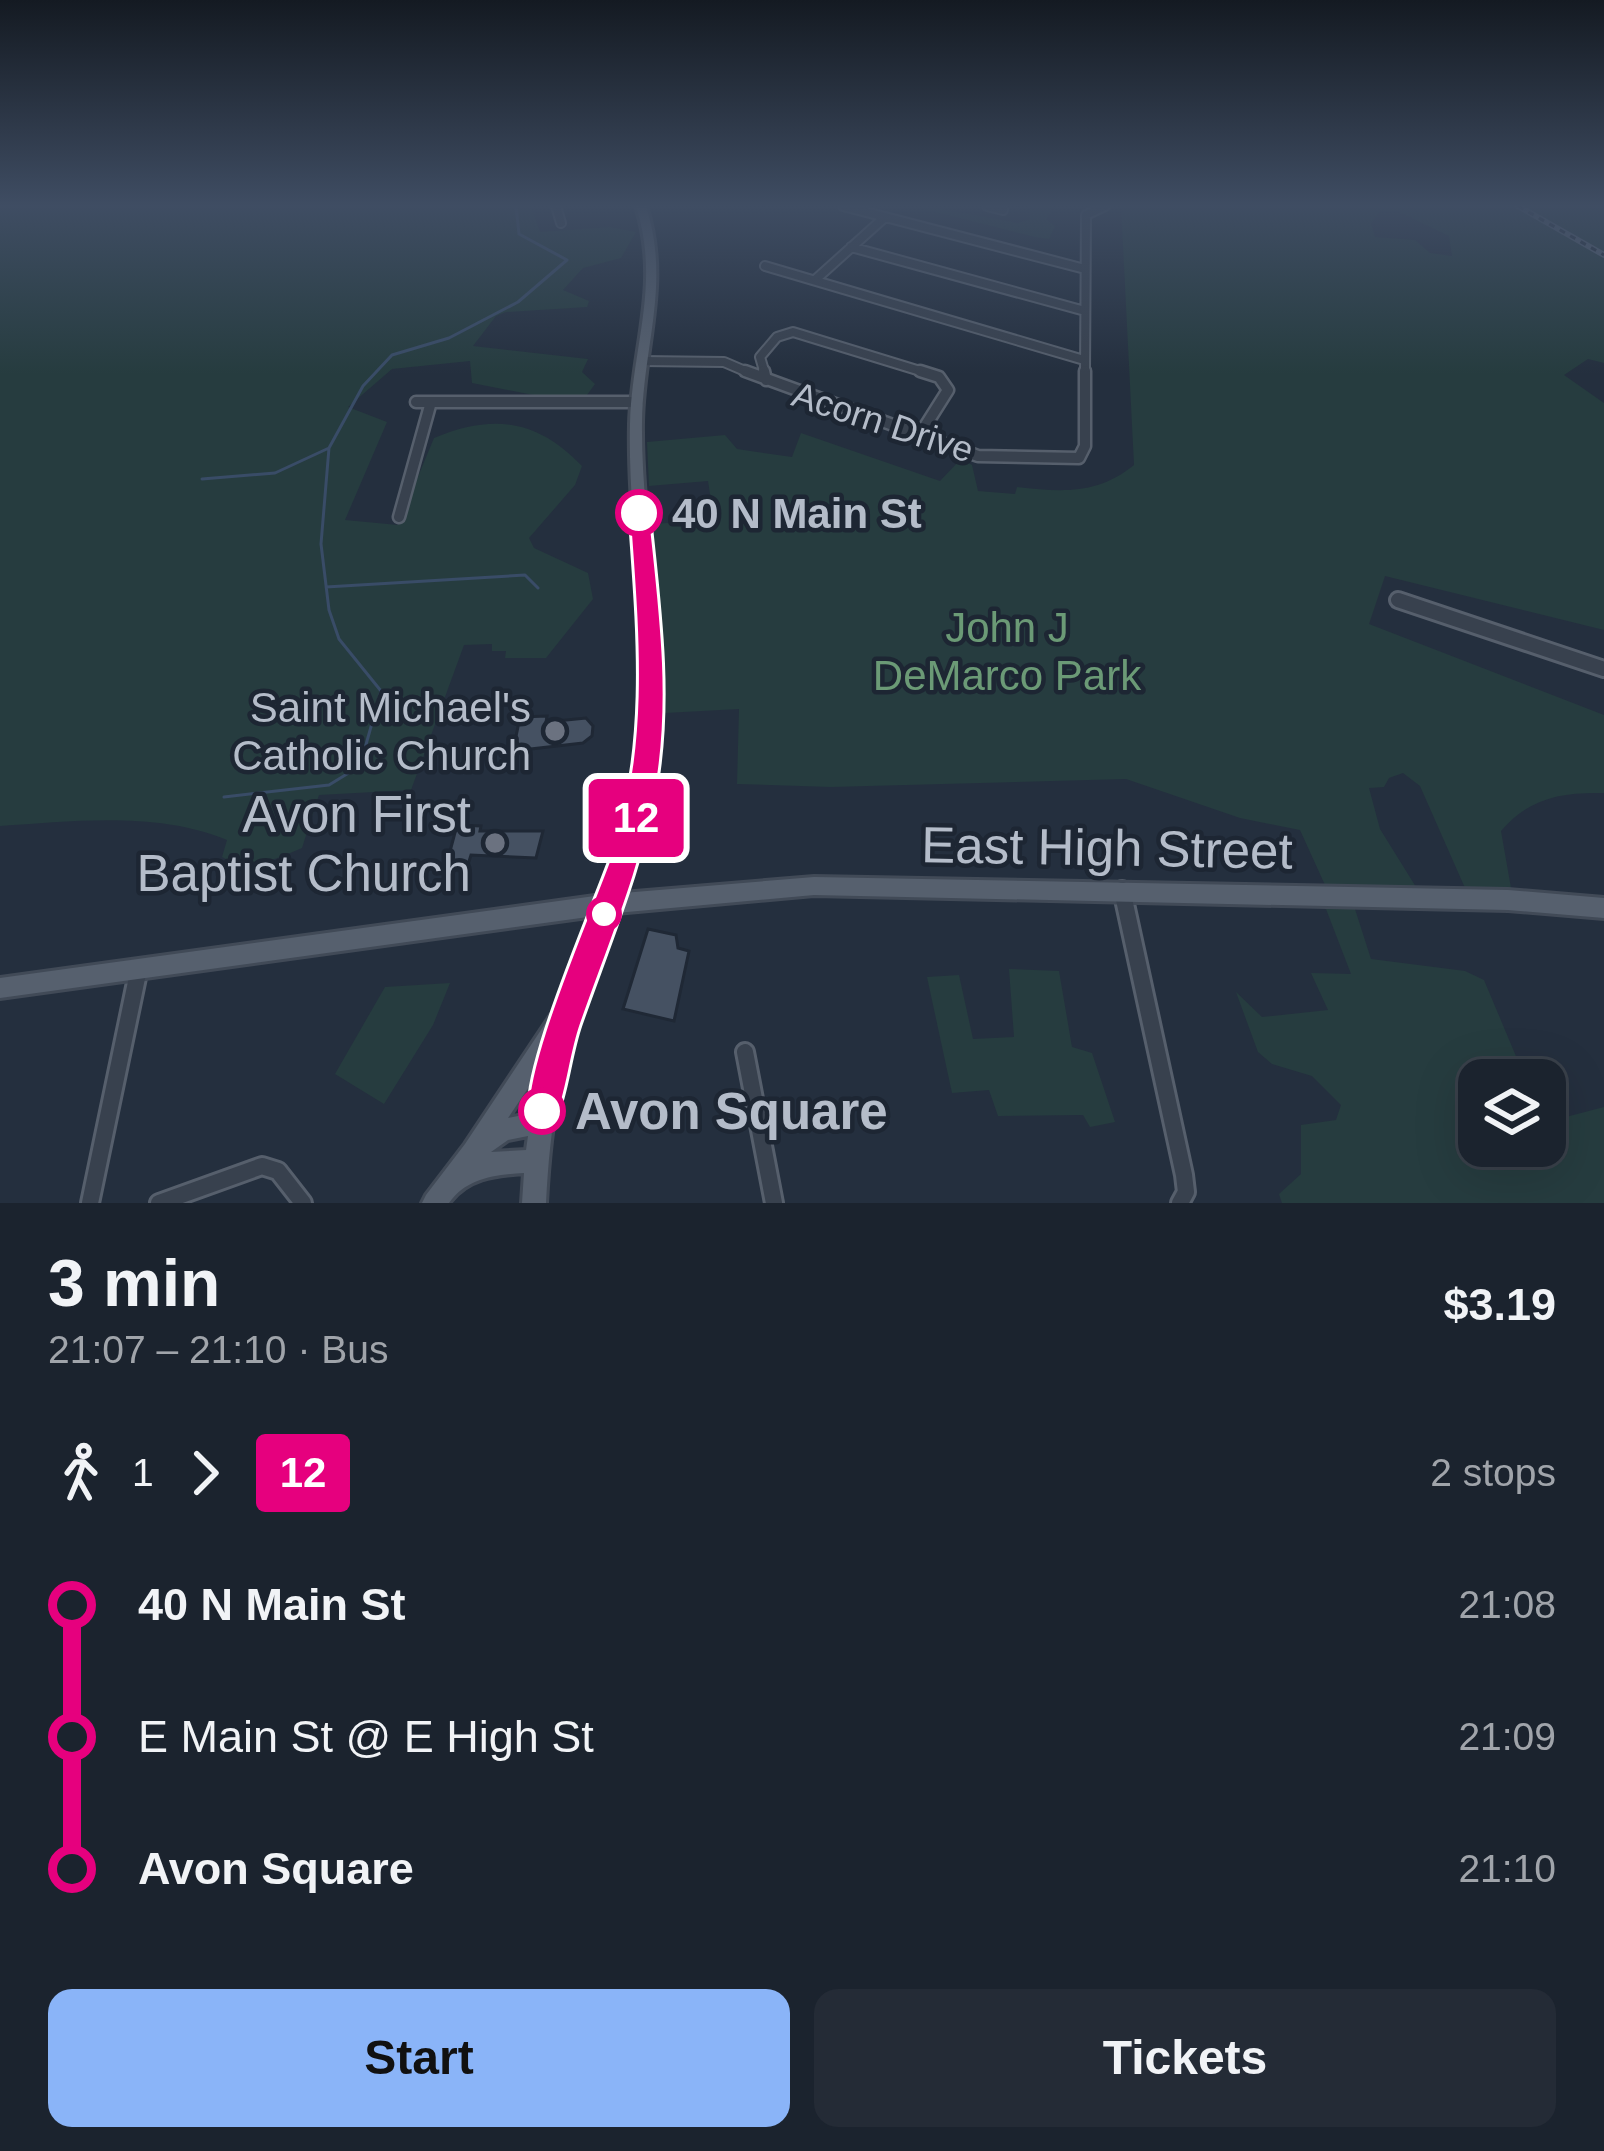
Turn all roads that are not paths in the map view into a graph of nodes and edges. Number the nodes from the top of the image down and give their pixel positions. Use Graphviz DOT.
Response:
graph roads {
  1 [pos="653,262"];
  2 [pos="834,262"];
  3 [pos="906,262"];
  4 [pos="1059,262"];
  5 [pos="1085,262"];
  6 [pos="765,266"];
  7 [pos="1085,269"];
  8 [pos="815,280"];
  9 [pos="1085,311"];
  10 [pos="765,350"];
  11 [pos="1084,360"];
  12 [pos="642,361"];
  13 [pos="711,361"];
  14 [pos="767,381"];
  15 [pos="416,402"];
  16 [pos="431,402"];
  17 [pos="638,402"];
  18 [pos="919,436"];
  19 [pos="399,517"];
  20 [pos="1398,600"];
  21 [pos="1604,669"];
  22 [pos="1122,890"];
  23 [pos="609,905"];
  24 [pos="1604,908"];
  25 [pos="139,968"];
  26 [pos="0,988"];
  27 [pos="571,1006"];
  28 [pos="745,1052"];
  29 [pos="541,1124"];
  30 [pos="477,1144"];
  31 [pos="536,1161"];
  32 [pos="441,1195"];
  33 [pos="90,1203"];
  34 [pos="159,1203"];
  35 [pos="303,1203"];
  36 [pos="534,1203"];
  37 [pos="774,1203"];
  38 [pos="1180,1203"];
  1 -- 12 [label="main road"];
  2 -- 8 [label="street"];
  3 -- 9 [label="street"];
  4 -- 7 [label="street"];
  5 -- 7 [label="street, Acorn Drive"];
  6 -- 8 [label="street"];
  7 -- 9 [label="street, Acorn Drive"];
  8 -- 11 [label="street"];
  9 -- 11 [label="street, Acorn Drive"];
  10 -- 13 [label="street"];
  10 -- 14 [label="street"];
  10 -- 18 [label="street"];
  11 -- 18 [label="street, Acorn Drive"];
  12 -- 13 [label="street, Acorn Drive"];
  12 -- 17 [label="main road"];
  13 -- 14 [label="street, Acorn Drive"];
  14 -- 18 [label="street, Acorn Drive"];
  15 -- 16 [label="street"];
  16 -- 17 [label="street"];
  16 -- 19 [label="street"];
  17 -- 23 [label="main road"];
  20 -- 21 [label="street"];
  22 -- 23 [label="main road, East High Street"];
  22 -- 24 [label="main road, East High Street"];
  22 -- 38 [label="street"];
  23 -- 25 [label="main road, East High Street"];
  23 -- 27 [label="main road"];
  25 -- 26 [label="main road, East High Street"];
  25 -- 33 [label="street"];
  27 -- 29 [label="main road"];
  27 -- 30 [label="main road"];
  28 -- 37 [label="street"];
  29 -- 30 [label="main road"];
  29 -- 31 [label="main road"];
  30 -- 32 [label="main road"];
  31 -- 32 [label="main road"];
  31 -- 36 [label="main road"];
  34 -- 35 [label="street"];
}
